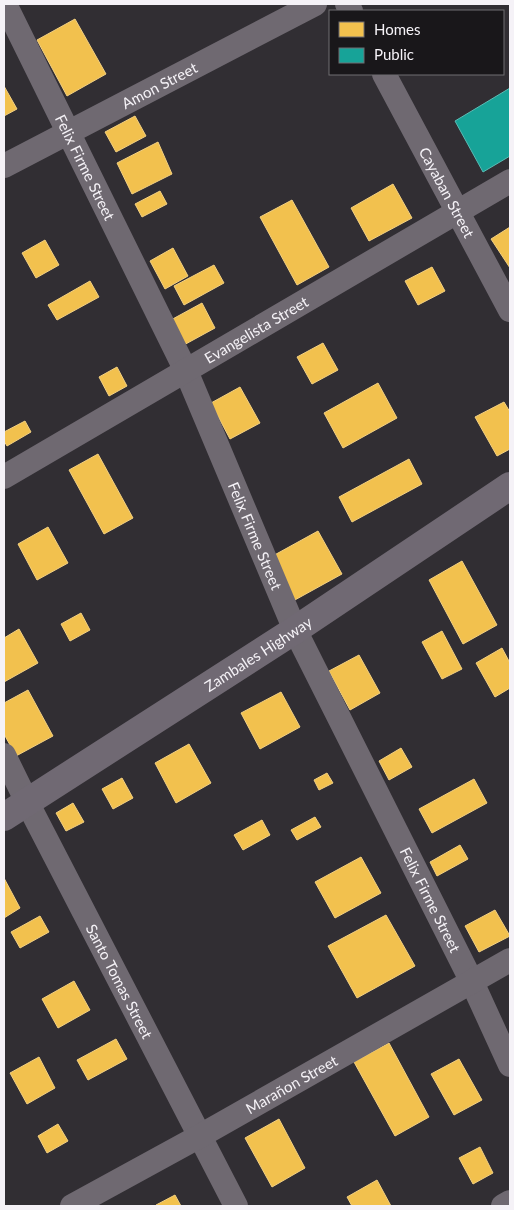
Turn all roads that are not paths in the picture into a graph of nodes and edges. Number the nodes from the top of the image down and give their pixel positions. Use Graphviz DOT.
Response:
graph roads {
  1 [pos="5,4"];
  2 [pos="315,4"];
  3 [pos="385,75"];
  4 [pos="68,133"];
  5 [pos="4,166"];
  6 [pos="510,181"];
  7 [pos="458,212"];
  8 [pos="510,310"];
  9 [pos="186,371"];
  10 [pos="4,477"];
  11 [pos="510,486"];
  12 [pos="295,630"];
  13 [pos="4,755"];
  14 [pos="27,802"];
  15 [pos="4,817"];
  16 [pos="510,960"];
  17 [pos="472,982"];
  18 [pos="510,1065"];
  19 [pos="200,1136"];
  20 [pos="510,1202"];
  21 [pos="72,1206"];
  22 [pos="236,1206"];
  23 [pos="503,1206"];
  1 -- 4 [label="street, Felix Firme Street"];
  2 -- 4 [label="street, Amon Street"];
  3 -- 7 [label="street, Cayaban Street"];
  4 -- 5 [label="street, Amon Street"];
  4 -- 9 [label="street, Felix Firme Street"];
  6 -- 7 [label="street, Evangelista Street"];
  7 -- 8 [label="street, Cayaban Street"];
  7 -- 9 [label="street, Evangelista Street"];
  9 -- 10 [label="street, Evangelista Street"];
  9 -- 12 [label="street, Felix Firme Street"];
  11 -- 12 [label="main road, Zambales Highway"];
  12 -- 14 [label="main road, Zambales Highway"];
  12 -- 17 [label="street, Felix Firme Street"];
  13 -- 14 [label="street, Santo Tomas Street"];
  14 -- 15 [label="main road, Zambales Highway"];
  14 -- 19 [label="street, Santo Tomas Street"];
  16 -- 17 [label="street, Marañon Street"];
  17 -- 18 [label="street, Felix Firme Street"];
  17 -- 19 [label="street, Marañon Street"];
  19 -- 21 [label="street, Marañon Street"];
  19 -- 22 [label="street, Santo Tomas Street"];
  20 -- 23 [label="street"];
}
